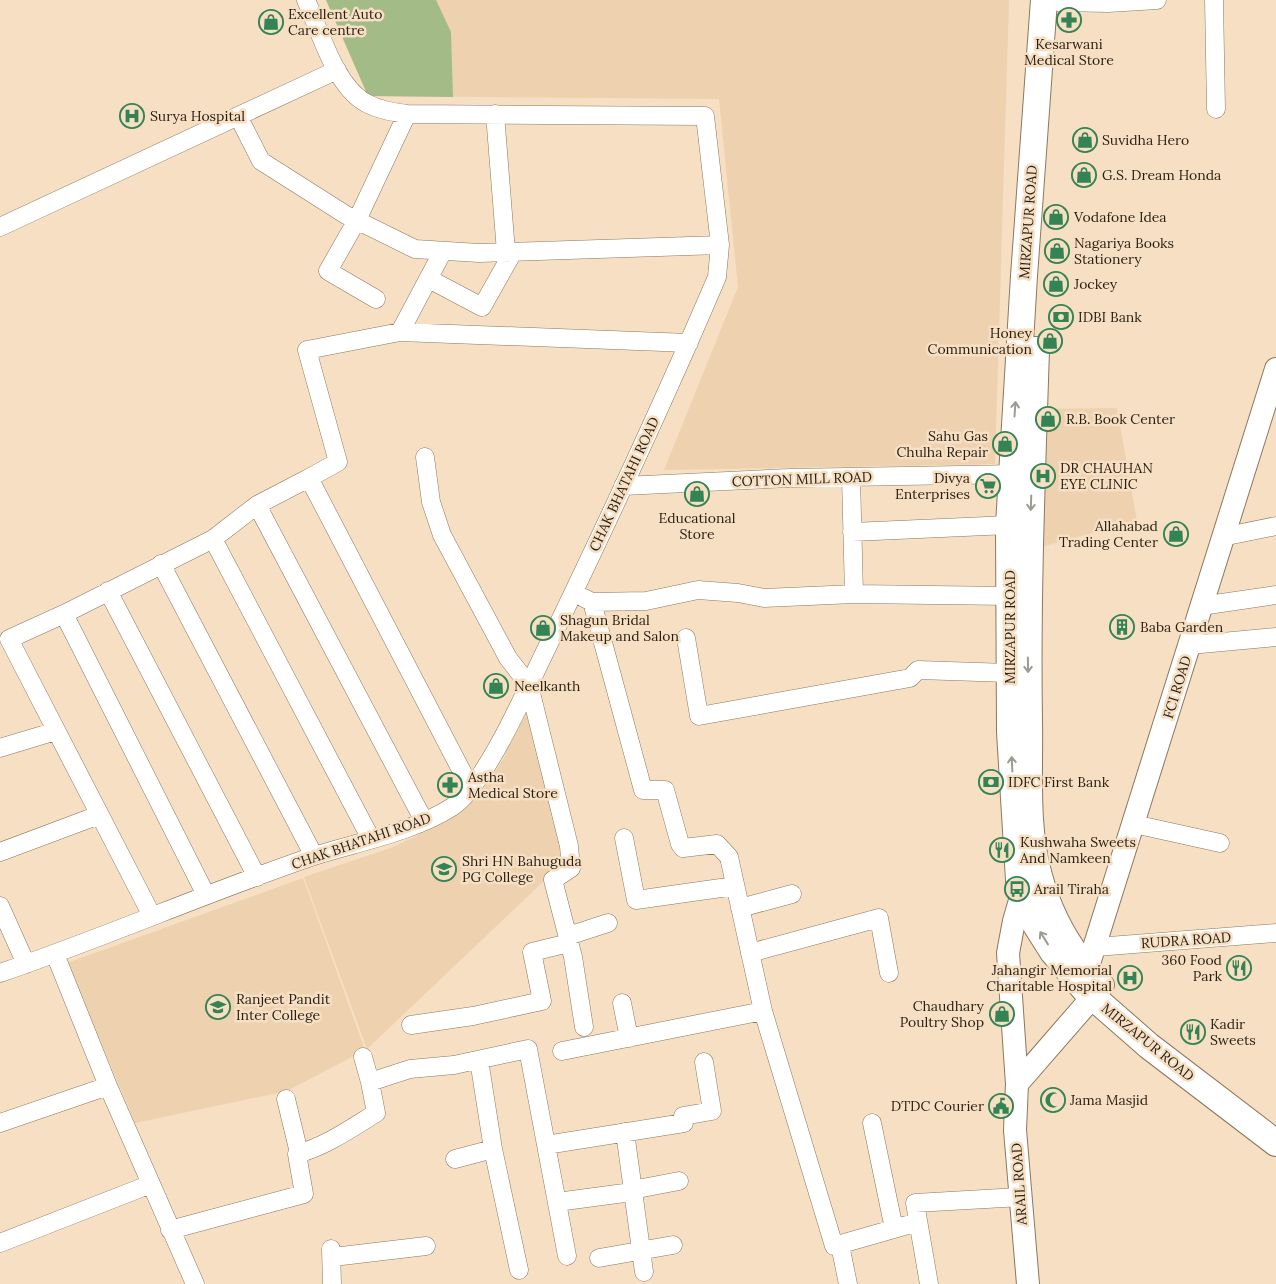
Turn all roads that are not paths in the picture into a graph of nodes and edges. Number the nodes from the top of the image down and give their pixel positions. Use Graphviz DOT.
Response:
graph roads {
  1 [pos="306,0"];
  2 [pos="1054,0"];
  3 [pos="1157,0"];
  4 [pos="1214,0"];
  5 [pos="337,70"];
  6 [pos="1216,109"];
  7 [pos="407,114"];
  8 [pos="495,114"];
  9 [pos="238,116"];
  10 [pos="357,220"];
  11 [pos="0,226"];
  12 [pos="720,245"];
  13 [pos="443,251"];
  14 [pos="510,252"];
  15 [pos="429,278"];
  16 [pos="376,300"];
  17 [pos="400,332"];
  18 [pos="689,344"];
  19 [pos="1276,369"];
  20 [pos="1271,403"];
  21 [pos="425,457"];
  22 [pos="1022,474"];
  23 [pos="851,477"];
  24 [pos="309,478"];
  25 [pos="623,486"];
  26 [pos="258,505"];
  27 [pos="1009,525"];
  28 [pos="1276,526"];
  29 [pos="852,532"];
  30 [pos="1222,538"];
  31 [pos="213,539"];
  32 [pos="161,564"];
  33 [pos="108,591"];
  34 [pos="574,593"];
  35 [pos="854,594"];
  36 [pos="1276,595"];
  37 [pos="1010,596"];
  38 [pos="592,602"];
  39 [pos="1201,606"];
  40 [pos="64,614"];
  41 [pos="1276,637"];
  42 [pos="686,638"];
  43 [pos="5,641"];
  44 [pos="1190,645"];
  45 [pos="1009,673"];
  46 [pos="529,685"];
  47 [pos="56,731"];
  48 [pos="0,748"];
  49 [pos="471,789"];
  50 [pos="99,815"];
  51 [pos="424,821"];
  52 [pos="1134,824"];
  53 [pos="624,838"];
  54 [pos="371,839"];
  55 [pos="1220,843"];
  56 [pos="0,852"];
  57 [pos="314,856"];
  58 [pos="256,878"];
  59 [pos="735,886"];
  60 [pos="1023,890"];
  61 [pos="792,894"];
  62 [pos="206,895"];
  63 [pos="0,906"];
  64 [pos="740,908"];
  65 [pos="152,916"];
  66 [pos="608,923"];
  67 [pos="1276,933"];
  68 [pos="568,940"];
  69 [pos="750,953"];
  70 [pos="56,954"];
  71 [pos="26,964"];
  72 [pos="0,973"];
  73 [pos="889,973"];
  74 [pos="1095,975"];
  75 [pos="622,1002"];
  76 [pos="763,1011"];
  77 [pos="411,1024"];
  78 [pos="584,1027"];
  79 [pos="629,1038"];
  80 [pos="562,1051"];
  81 [pos="363,1057"];
  82 [pos="479,1060"];
  83 [pos="704,1062"];
  84 [pos="370,1082"];
  85 [pos="1017,1084"];
  86 [pos="108,1086"];
  87 [pos="286,1099"];
  88 [pos="0,1123"];
  89 [pos="872,1123"];
  90 [pos="1276,1123"];
  91 [pos="624,1132"];
  92 [pos="1276,1143"];
  93 [pos="546,1145"];
  94 [pos="493,1149"];
  95 [pos="299,1153"];
  96 [pos="455,1159"];
  97 [pos="679,1181"];
  98 [pos="151,1184"];
  99 [pos="632,1191"];
  100 [pos="1020,1198"];
  101 [pos="557,1202"];
  102 [pos="918,1222"];
  103 [pos="894,1229"];
  104 [pos="170,1230"];
  105 [pos="0,1243"];
  106 [pos="674,1245"];
  107 [pos="840,1245"];
  108 [pos="426,1246"];
  109 [pos="639,1250"];
  110 [pos="567,1256"];
  111 [pos="599,1258"];
  112 [pos="519,1270"];
  113 [pos="644,1272"];
  114 [pos="195,1284"];
  115 [pos="332,1284"];
  116 [pos="848,1284"];
  117 [pos="928,1284"];
  118 [pos="1028,1284"];
  1 -- 5 [label="street, CHAK BHATAHI ROAD"];
  2 -- 3 [label="street"];
  2 -- 22 [label="highway, MIRZAPUR ROAD"];
  4 -- 6 [label="street"];
  5 -- 7 [label="street, CHAK BHATAHI ROAD"];
  5 -- 9 [label="street"];
  7 -- 8 [label="street, CHAK BHATAHI ROAD"];
  7 -- 10 [label="street"];
  8 -- 12 [label="street, CHAK BHATAHI ROAD"];
  8 -- 14 [label="street"];
  9 -- 10 [label="street"];
  9 -- 11 [label="street"];
  10 -- 13 [label="street"];
  10 -- 16 [label="street"];
  12 -- 14 [label="street"];
  12 -- 18 [label="street, CHAK BHATAHI ROAD"];
  13 -- 14 [label="street"];
  13 -- 15 [label="street"];
  14 -- 15 [label="street"];
  15 -- 17 [label="street"];
  17 -- 18 [label="street"];
  17 -- 24 [label="street"];
  18 -- 25 [label="street, CHAK BHATAHI ROAD"];
  19 -- 20 [label="main road, FCI ROAD"];
  20 -- 30 [label="main road, FCI ROAD"];
  21 -- 46 [label="street"];
  22 -- 23 [label="street, COTTON MILL ROAD"];
  22 -- 27 [label="highway, MIRZAPUR ROAD"];
  22 -- 74 [label="highway, MIRZAPUR ROAD, one-way"];
  23 -- 25 [label="street, COTTON MILL ROAD"];
  23 -- 29 [label="street"];
  24 -- 26 [label="street"];
  24 -- 49 [label="street"];
  25 -- 34 [label="street, CHAK BHATAHI ROAD"];
  26 -- 31 [label="street"];
  26 -- 51 [label="street"];
  27 -- 29 [label="street"];
  27 -- 37 [label="highway, MIRZAPUR ROAD"];
  28 -- 30 [label="street"];
  29 -- 35 [label="street"];
  30 -- 39 [label="main road, FCI ROAD"];
  31 -- 32 [label="street"];
  31 -- 54 [label="street"];
  32 -- 33 [label="street"];
  32 -- 57 [label="street"];
  33 -- 40 [label="street"];
  33 -- 58 [label="street"];
  34 -- 38 [label="street"];
  34 -- 46 [label="street, CHAK BHATAHI ROAD"];
  35 -- 37 [label="street"];
  35 -- 38 [label="street"];
  36 -- 39 [label="street"];
  37 -- 45 [label="highway, MIRZAPUR ROAD"];
  38 -- 59 [label="street"];
  39 -- 44 [label="main road, FCI ROAD"];
  40 -- 43 [label="street"];
  40 -- 62 [label="street"];
  41 -- 44 [label="street"];
  42 -- 45 [label="street"];
  43 -- 47 [label="street"];
  44 -- 52 [label="main road, FCI ROAD"];
  60 -- 45 [label="highway, MIRZAPUR ROAD, one-way"];
  46 -- 49 [label="street, CHAK BHATAHI ROAD"];
  46 -- 68 [label="street"];
  47 -- 48 [label="street"];
  47 -- 50 [label="street"];
  49 -- 51 [label="street, CHAK BHATAHI ROAD"];
  50 -- 56 [label="street"];
  50 -- 65 [label="street"];
  51 -- 54 [label="street, CHAK BHATAHI ROAD"];
  52 -- 55 [label="street"];
  52 -- 74 [label="main road, FCI ROAD"];
  53 -- 59 [label="street"];
  54 -- 57 [label="street, CHAK BHATAHI ROAD"];
  57 -- 58 [label="street, CHAK BHATAHI ROAD"];
  58 -- 62 [label="street, CHAK BHATAHI ROAD"];
  59 -- 64 [label="street"];
  74 -- 60 [label="highway, MIRZAPUR ROAD, one-way"];
  60 -- 85 [label="main road, ARAIL ROAD"];
  61 -- 64 [label="street"];
  62 -- 65 [label="street, CHAK BHATAHI ROAD"];
  63 -- 71 [label="street"];
  64 -- 69 [label="street"];
  65 -- 70 [label="street, CHAK BHATAHI ROAD"];
  66 -- 68 [label="street"];
  67 -- 74 [label="street, RUDRA ROAD"];
  68 -- 77 [label="street"];
  68 -- 78 [label="street"];
  69 -- 73 [label="street"];
  69 -- 76 [label="street"];
  70 -- 71 [label="street, CHAK BHATAHI ROAD"];
  70 -- 86 [label="street"];
  71 -- 72 [label="street, CHAK BHATAHI ROAD"];
  74 -- 85 [label="main road"];
  74 -- 90 [label="highway, MIRZAPUR ROAD"];
  74 -- 92 [label="highway, MIRZAPUR ROAD"];
  75 -- 79 [label="street"];
  76 -- 79 [label="street"];
  76 -- 107 [label="street"];
  79 -- 80 [label="street"];
  81 -- 84 [label="street"];
  82 -- 84 [label="street"];
  82 -- 93 [label="street"];
  82 -- 94 [label="street"];
  83 -- 91 [label="street"];
  84 -- 95 [label="street"];
  85 -- 100 [label="main road, ARAIL ROAD"];
  86 -- 88 [label="street"];
  86 -- 98 [label="street"];
  87 -- 95 [label="street"];
  89 -- 103 [label="street"];
  91 -- 93 [label="street"];
  91 -- 99 [label="street"];
  93 -- 101 [label="street"];
  94 -- 96 [label="street"];
  94 -- 112 [label="street"];
  95 -- 104 [label="street"];
  97 -- 99 [label="street"];
  98 -- 104 [label="street"];
  98 -- 105 [label="street"];
  99 -- 101 [label="street"];
  99 -- 109 [label="street"];
  100 -- 102 [label="street"];
  100 -- 118 [label="main road, ARAIL ROAD"];
  101 -- 110 [label="street"];
  102 -- 103 [label="street"];
  102 -- 117 [label="street"];
  103 -- 107 [label="street"];
  104 -- 114 [label="street"];
  106 -- 109 [label="street"];
  107 -- 116 [label="street"];
  108 -- 115 [label="street"];
  109 -- 111 [label="street"];
  109 -- 113 [label="street"];
}
